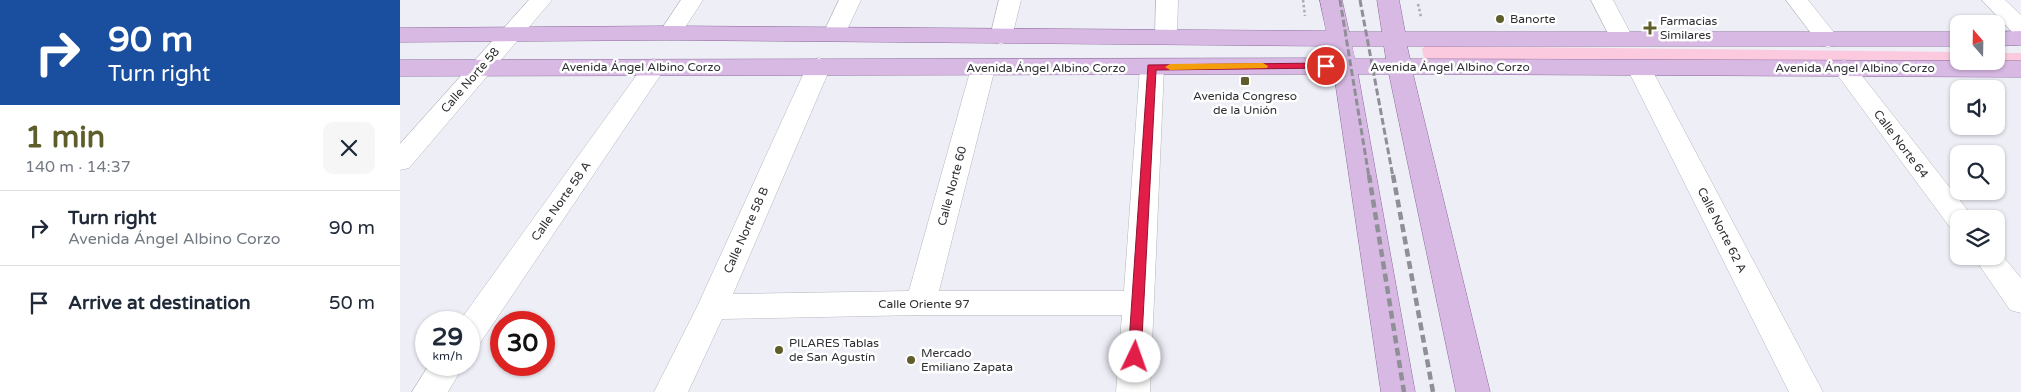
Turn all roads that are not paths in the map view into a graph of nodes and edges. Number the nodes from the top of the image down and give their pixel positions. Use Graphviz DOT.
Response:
graph roads {
  1 [pos="541,0"];
  2 [pos="692,0"];
  3 [pos="850,0"];
  4 [pos="1010,0"];
  5 [pos="1167,0"];
  6 [pos="1332,0"];
  7 [pos="1388,0"];
  8 [pos="1602,0"];
  9 [pos="1797,0"];
  10 [pos="1993,0"];
  11 [pos="2021,28"];
  12 [pos="670,33"];
  13 [pos="834,34"];
  14 [pos="400,35"];
  15 [pos="510,35"];
  16 [pos="1001,36"];
  17 [pos="1166,37"];
  18 [pos="1621,38"];
  19 [pos="2021,38"];
  20 [pos="1339,39"];
  21 [pos="1950,39"];
  22 [pos="2005,39"];
  23 [pos="1395,40"];
  24 [pos="1828,40"];
  25 [pos="819,66"];
  26 [pos="1345,66"];
  27 [pos="1399,66"];
  28 [pos="654,67"];
  29 [pos="1152,67"];
  30 [pos="400,68"];
  31 [pos="481,68"];
  32 [pos="983,68"];
  33 [pos="1638,68"];
  34 [pos="1844,68"];
  35 [pos="2021,69"];
  36 [pos="400,161"];
  37 [pos="1951,210"];
  38 [pos="1994,265"];
  39 [pos="2021,302"];
  40 [pos="921,303"];
  41 [pos="1137,303"];
  42 [pos="712,307"];
  43 [pos="480,318"];
  44 [pos="440,376"];
  45 [pos="429,392"];
  46 [pos="671,392"];
  47 [pos="1133,392"];
  48 [pos="1398,392"];
  49 [pos="1473,392"];
  50 [pos="1806,392"];
  1 -- 15 [label="street, Calle Norte 58"];
  2 -- 12 [label="street"];
  3 -- 13 [label="street"];
  4 -- 16 [label="street"];
  5 -- 17 [label="street"];
  6 -- 20 [label="main road"];
  7 -- 23 [label="main road"];
  8 -- 18 [label="street"];
  9 -- 24 [label="street"];
  10 -- 11 [label="street"];
  12 -- 13 [label="main road"];
  12 -- 15 [label="main road"];
  13 -- 16 [label="main road"];
  14 -- 15 [label="main road"];
  15 -- 31 [label="street, Calle Norte 58"];
  16 -- 17 [label="main road"];
  17 -- 20 [label="main road"];
  18 -- 23 [label="main road"];
  18 -- 24 [label="main road"];
  19 -- 22 [label="main road"];
  20 -- 23 [label="main road"];
  20 -- 26 [label="main road"];
  21 -- 24 [label="main road"];
  23 -- 27 [label="main road"];
  25 -- 28 [label="main road, Avenida Ángel Albino Corzo"];
  25 -- 32 [label="main road, Avenida Ángel Albino Corzo"];
  25 -- 42 [label="street, Calle Norte 58 B"];
  26 -- 27 [label="main road, Avenida Ángel Albino Corzo"];
  26 -- 29 [label="main road, Avenida Ángel Albino Corzo"];
  26 -- 48 [label="main road"];
  27 -- 33 [label="main road, Avenida Ángel Albino Corzo"];
  27 -- 49 [label="main road"];
  28 -- 31 [label="main road, Avenida Ángel Albino Corzo"];
  28 -- 43 [label="street, Calle Norte 58 A"];
  29 -- 32 [label="main road, Avenida Ángel Albino Corzo"];
  29 -- 41 [label="street"];
  30 -- 31 [label="main road, Avenida Ángel Albino Corzo"];
  31 -- 36 [label="street, Calle Norte 58"];
  32 -- 40 [label="street, Calle Norte 60"];
  33 -- 34 [label="main road, Avenida Ángel Albino Corzo"];
  33 -- 50 [label="street, Calle Norte 62 A"];
  34 -- 35 [label="main road, Avenida Ángel Albino Corzo"];
  34 -- 37 [label="street, Calle Norte 64"];
  38 -- 39 [label="street"];
  40 -- 41 [label="street, Calle Oriente 97"];
  40 -- 42 [label="street, Calle Oriente 97"];
  41 -- 47 [label="street"];
  42 -- 46 [label="street, Calle Norte 58 B"];
  44 -- 45 [label="street"];
}
